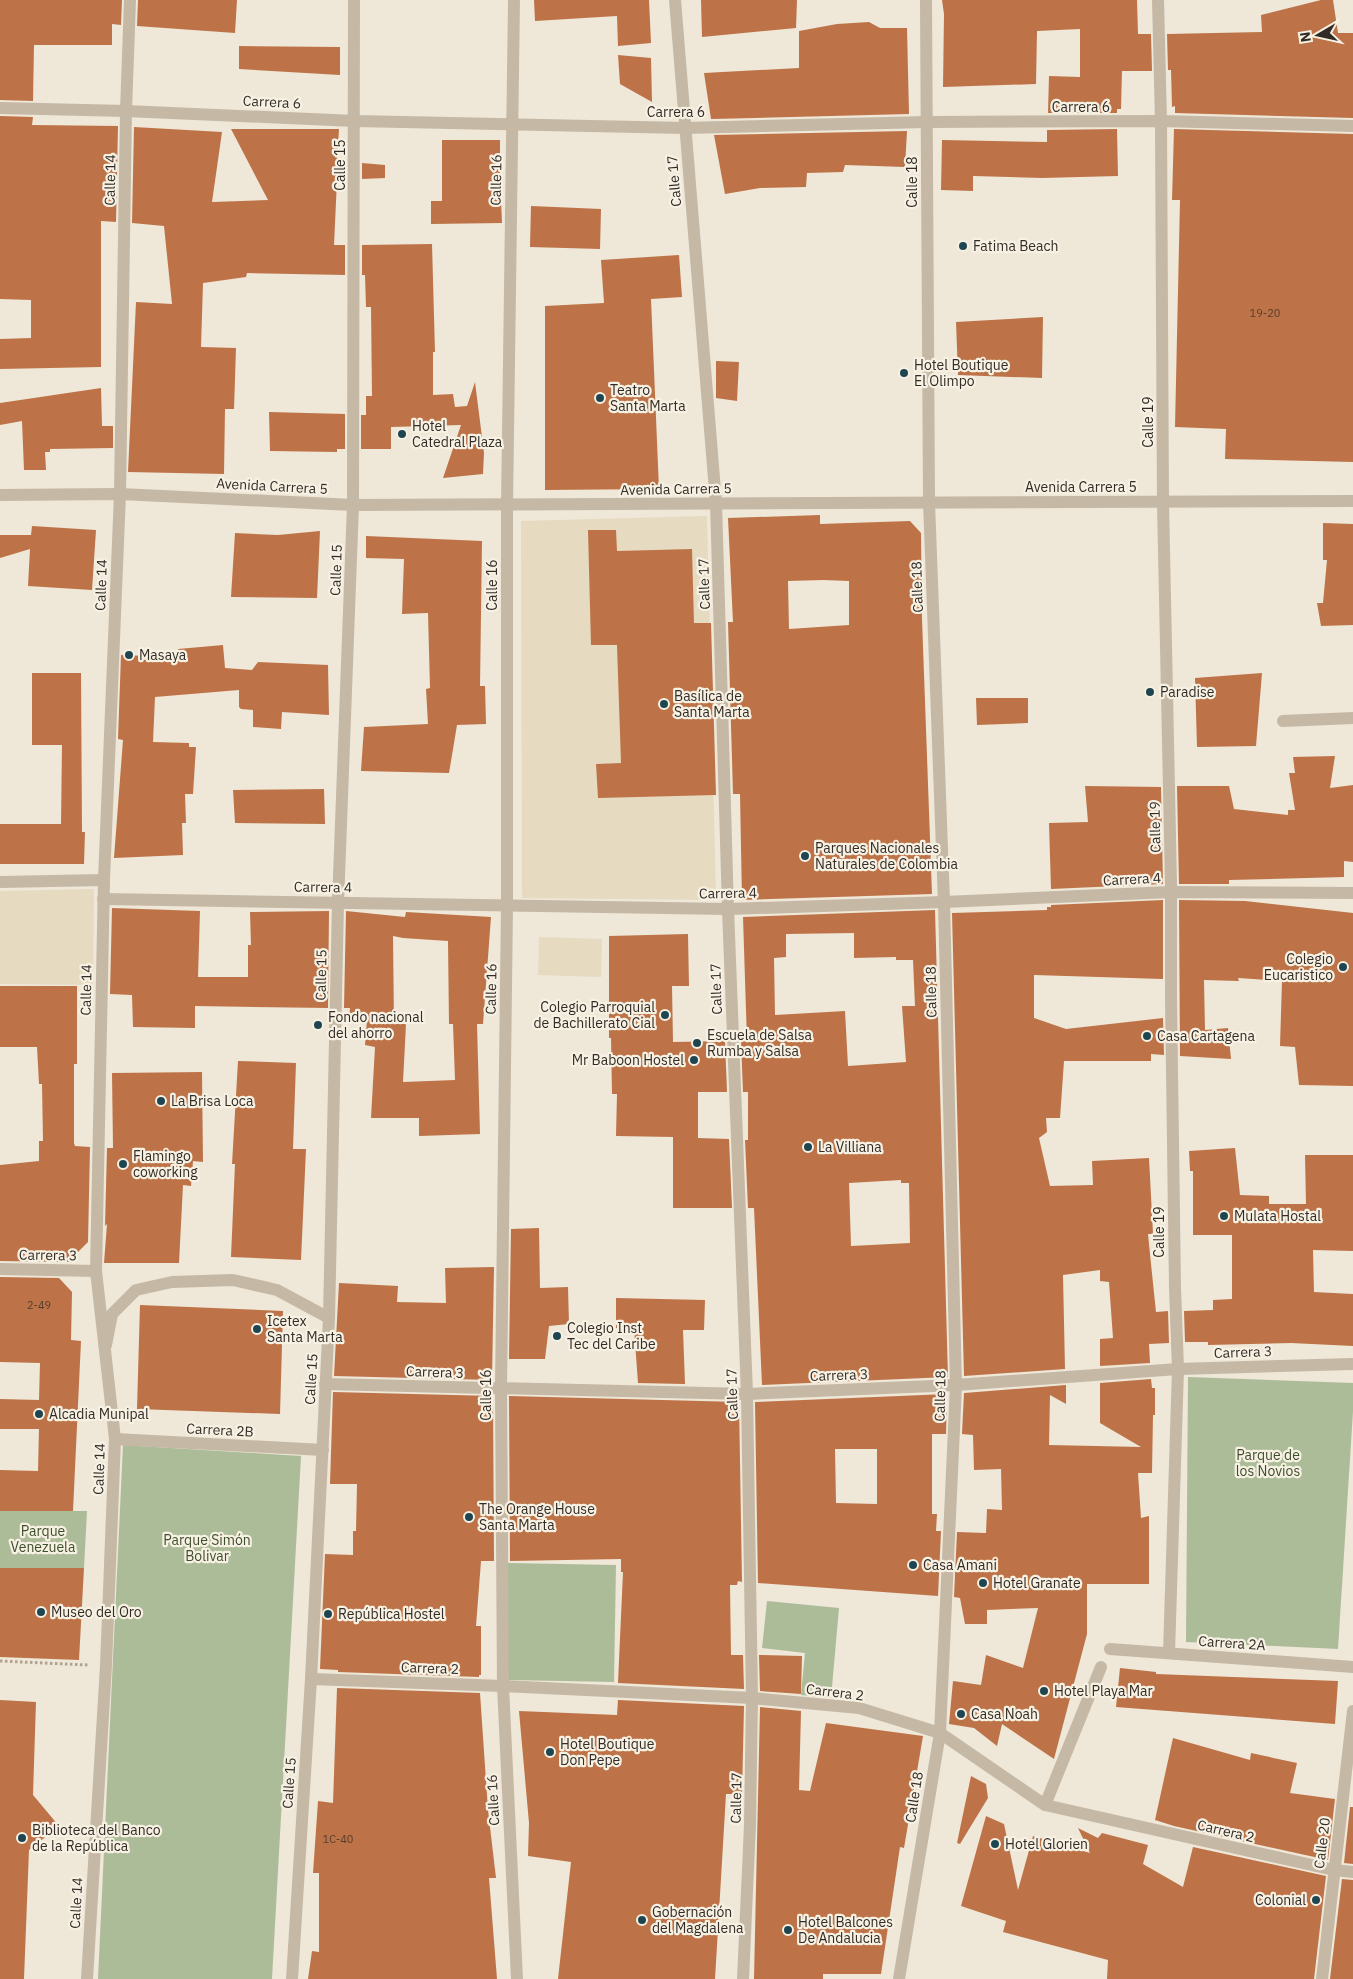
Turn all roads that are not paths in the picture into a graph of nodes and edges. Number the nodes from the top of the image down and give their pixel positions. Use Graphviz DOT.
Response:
graph roads {
  1 [pos="130,0"];
  2 [pos="354,0"];
  3 [pos="514,0"];
  4 [pos="675,0"];
  5 [pos="926,0"];
  6 [pos="1158,0"];
  7 [pos="0,108"];
  8 [pos="126,111"];
  9 [pos="355,121"];
  10 [pos="1161,121"];
  11 [pos="927,122"];
  12 [pos="512,124"];
  13 [pos="1353,126"];
  14 [pos="685,128"];
  15 [pos="120,494"];
  16 [pos="0,495"];
  17 [pos="1353,501"];
  18 [pos="929,502"];
  19 [pos="1163,502"];
  20 [pos="716,503"];
  21 [pos="353,505"];
  22 [pos="507,506"];
  23 [pos="1353,718"];
  24 [pos="1283,721"];
  25 [pos="104,880"];
  26 [pos="0,882"];
  27 [pos="1171,892"];
  28 [pos="1353,893"];
  29 [pos="103,899"];
  30 [pos="944,902"];
  31 [pos="338,903"];
  32 [pos="507,906"];
  33 [pos="728,909"];
  34 [pos="0,1269"];
  35 [pos="96,1271"];
  36 [pos="329,1318"];
  37 [pos="105,1348"];
  38 [pos="1353,1364"];
  39 [pos="1178,1369"];
  40 [pos="325,1384"];
  41 [pos="956,1385"];
  42 [pos="501,1388"];
  43 [pos="747,1394"];
  44 [pos="115,1440"];
  45 [pos="323,1450"];
  46 [pos="1110,1649"];
  47 [pos="1169,1653"];
  48 [pos="1353,1666"];
  49 [pos="1101,1667"];
  50 [pos="311,1679"];
  51 [pos="503,1686"];
  52 [pos="752,1698"];
  53 [pos="1353,1711"];
  54 [pos="940,1733"];
  55 [pos="1045,1806"];
  56 [pos="1334,1870"];
  57 [pos="1353,1872"];
  58 [pos="87,1979"];
  59 [pos="292,1979"];
  60 [pos="517,1979"];
  61 [pos="743,1979"];
  62 [pos="900,1979"];
  63 [pos="1322,1979"];
  1 -- 8 [label="street, Calle 14"];
  2 -- 9 [label="street, Calle 15"];
  3 -- 12 [label="street, Calle 16"];
  4 -- 14 [label="street, Calle 17"];
  5 -- 11 [label="street, Calle 18"];
  6 -- 10 [label="street, Calle 19"];
  7 -- 8 [label="street, Carrera 6"];
  8 -- 9 [label="street, Carrera 6"];
  8 -- 15 [label="street, Calle 14"];
  9 -- 12 [label="street, Carrera 6"];
  9 -- 21 [label="street, Calle 15"];
  10 -- 11 [label="street, Carrera 6"];
  10 -- 13 [label="street, Carrera 6"];
  10 -- 19 [label="street, Calle 19"];
  11 -- 14 [label="street, Carrera 6"];
  11 -- 18 [label="street, Calle 18"];
  12 -- 14 [label="street, Carrera 6"];
  12 -- 22 [label="street, Calle 16"];
  14 -- 20 [label="street, Calle 17"];
  15 -- 16 [label="street, Avenida Carrera 5"];
  15 -- 21 [label="street, Avenida Carrera 5"];
  15 -- 25 [label="street, Calle 14"];
  17 -- 19 [label="street, Avenida Carrera 5"];
  18 -- 19 [label="street, Avenida Carrera 5"];
  18 -- 20 [label="street, Avenida Carrera 5"];
  18 -- 30 [label="street, Calle 18"];
  19 -- 27 [label="street, Calle 19"];
  20 -- 22 [label="street, Avenida Carrera 5"];
  20 -- 33 [label="street, Calle 17"];
  21 -- 22 [label="street, Avenida Carrera 5"];
  21 -- 31 [label="street, Calle 15"];
  22 -- 32 [label="street, Calle 16"];
  23 -- 24 [label="street"];
  25 -- 26 [label="street"];
  25 -- 29 [label="street, Calle 14"];
  27 -- 28 [label="street, Carrera 4"];
  27 -- 30 [label="street, Carrera 4"];
  27 -- 39 [label="street, Calle 19"];
  29 -- 31 [label="street, Carrera 4"];
  29 -- 35 [label="street, Calle 14"];
  30 -- 33 [label="street, Carrera 4"];
  30 -- 41 [label="street, Calle 18"];
  31 -- 32 [label="street, Carrera 4"];
  31 -- 36 [label="street, Calle 15"];
  32 -- 33 [label="street, Carrera 4"];
  32 -- 42 [label="street, Calle 16"];
  33 -- 43 [label="street, Calle 17"];
  34 -- 35 [label="street, Carrera 3"];
  35 -- 37 [label="street, Calle 14"];
  36 -- 37 [label="street"];
  36 -- 40 [label="street, Calle 15"];
  37 -- 44 [label="street, Calle 14"];
  38 -- 39 [label="street, Carrera 3"];
  39 -- 41 [label="street, Carrera 3"];
  39 -- 47 [label="street, Calle 19"];
  40 -- 42 [label="street, Carrera 3"];
  40 -- 45 [label="street, Calle 15"];
  41 -- 43 [label="street, Carrera 3"];
  41 -- 54 [label="street, Calle 18"];
  42 -- 43 [label="street, Carrera 3"];
  42 -- 51 [label="street, Calle 16"];
  43 -- 52 [label="street, Calle 17"];
  44 -- 45 [label="street, Carrera 2B"];
  44 -- 58 [label="street, Calle 14"];
  45 -- 50 [label="street, Calle 15"];
  46 -- 47 [label="street, Carrera 2A"];
  47 -- 48 [label="street, Carrera 2A"];
  49 -- 55 [label="street"];
  50 -- 51 [label="street, Carrera 2"];
  50 -- 59 [label="street, Calle 15"];
  51 -- 52 [label="street, Carrera 2"];
  51 -- 60 [label="street, Calle 16"];
  52 -- 54 [label="street, Carrera 2"];
  52 -- 61 [label="street, Calle 17"];
  53 -- 56 [label="street, Calle 20"];
  54 -- 55 [label="street, Carrera 2"];
  54 -- 62 [label="street, Calle 18"];
  55 -- 56 [label="street, Carrera 2"];
  56 -- 57 [label="street, Carrera 2"];
  56 -- 63 [label="street, Calle 20"];
}
